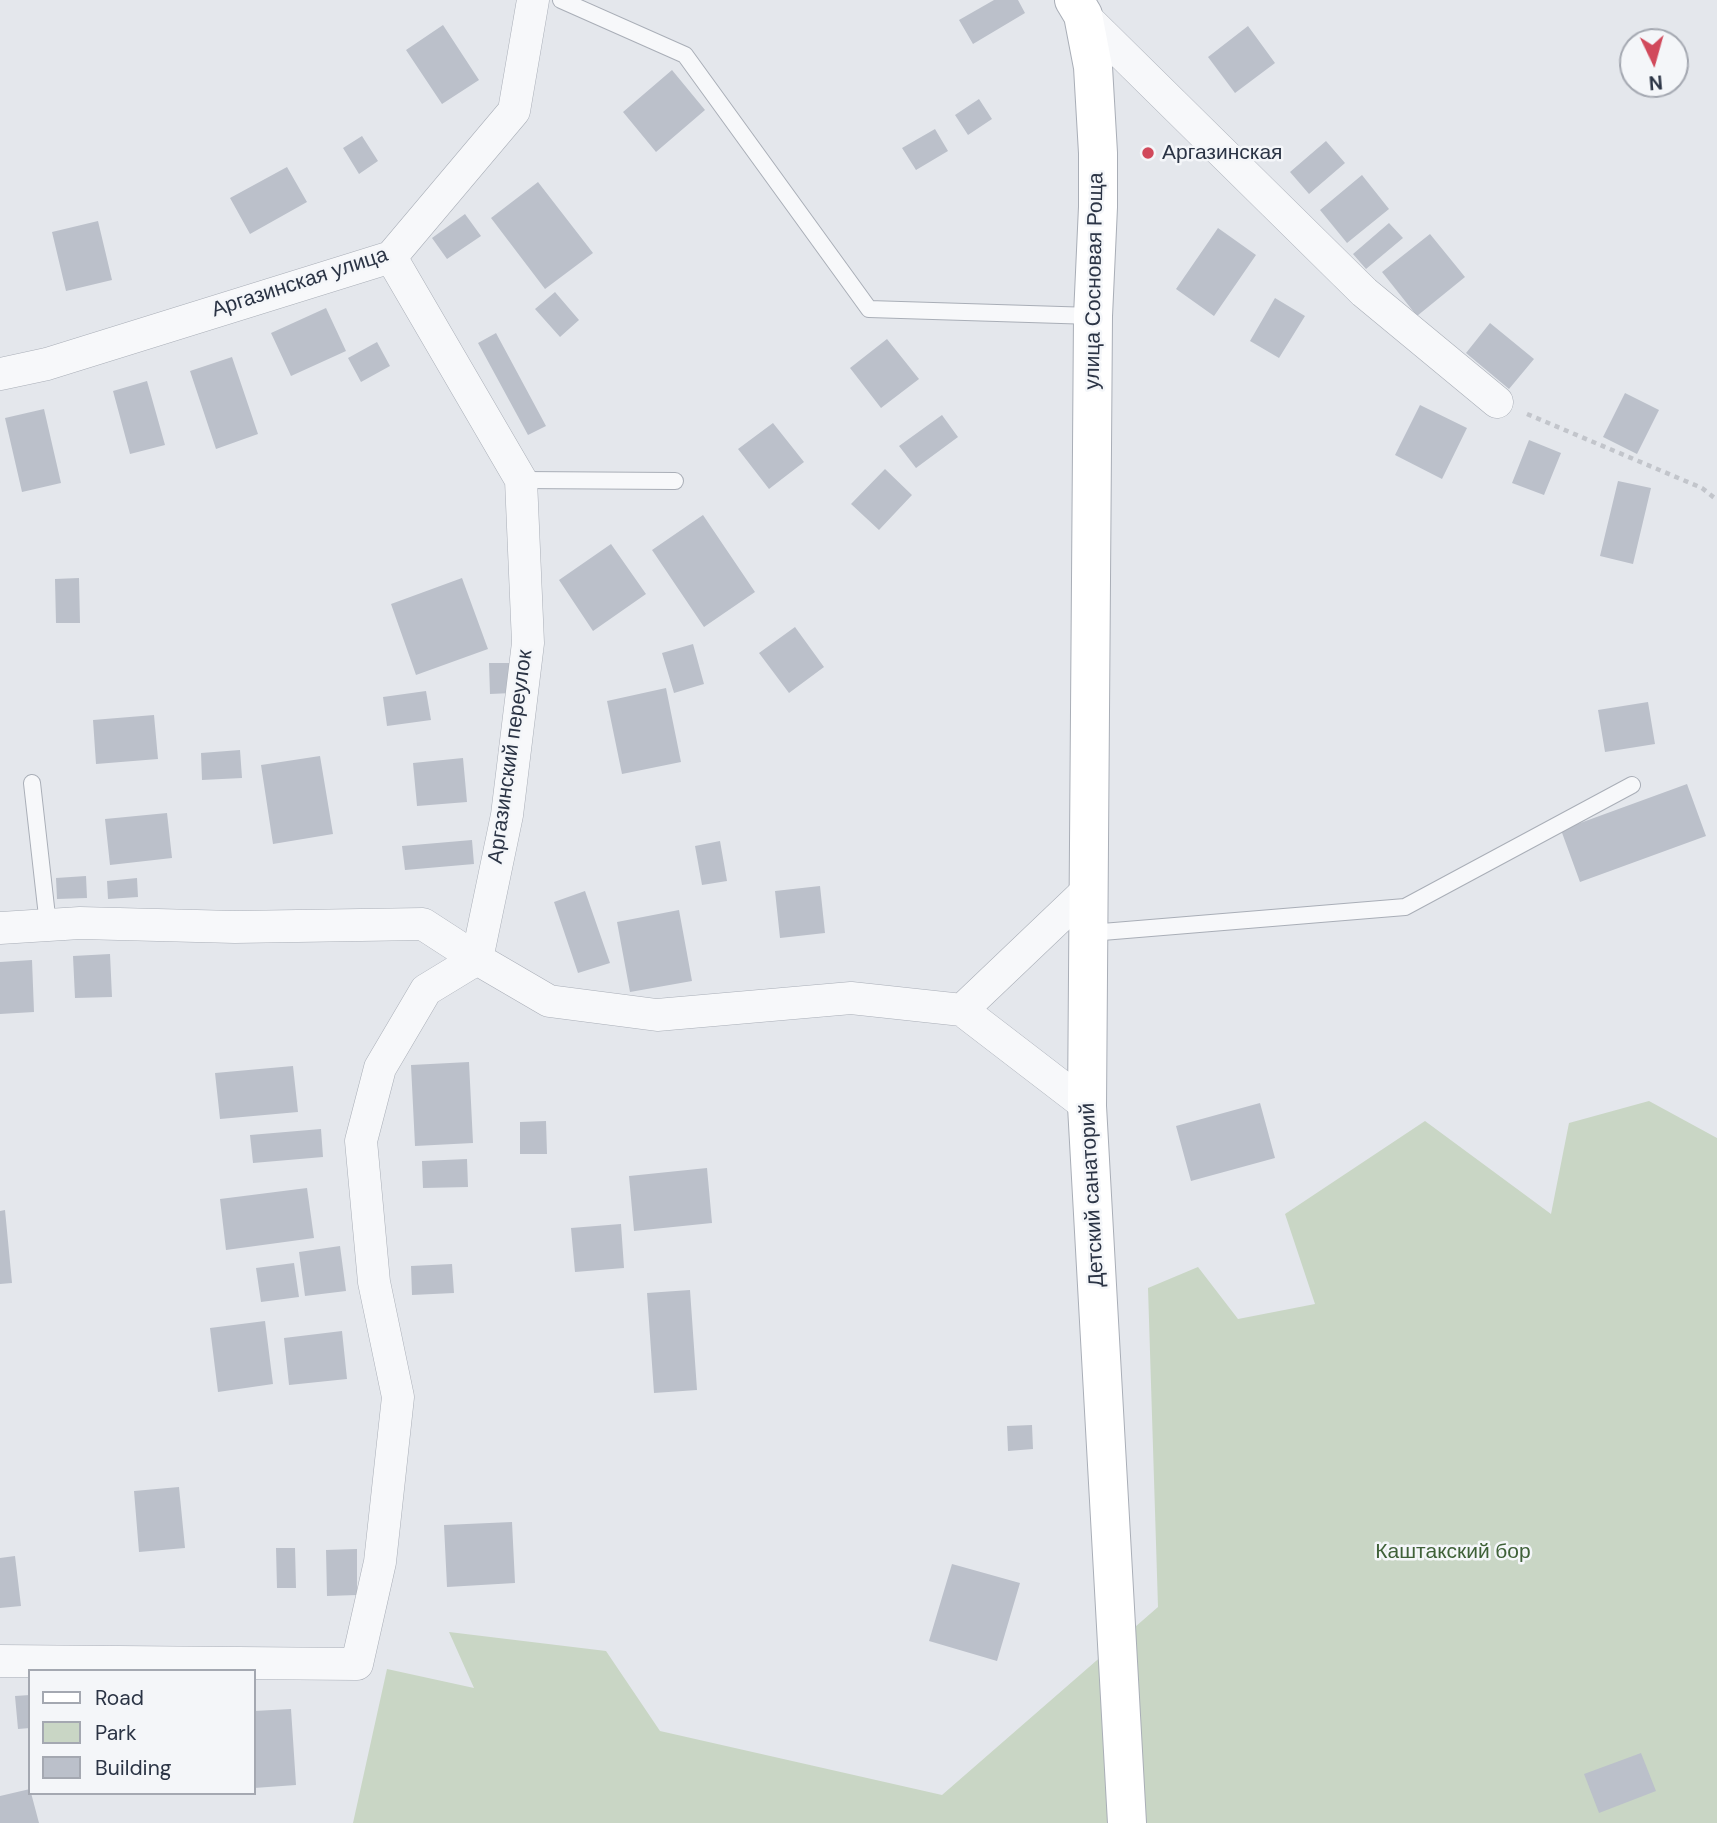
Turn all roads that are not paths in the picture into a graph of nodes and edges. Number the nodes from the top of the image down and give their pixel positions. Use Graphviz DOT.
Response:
graph roads {
  1 [pos="533,0"];
  2 [pos="561,0"];
  3 [pos="1079,8"];
  4 [pos="391,257"];
  5 [pos="1093,316"];
  6 [pos="0,374"];
  7 [pos="1497,402"];
  8 [pos="521,480"];
  9 [pos="675,481"];
  10 [pos="1091,566"];
  11 [pos="32,783"];
  12 [pos="1632,785"];
  13 [pos="1090,888"];
  14 [pos="48,925"];
  15 [pos="0,928"];
  16 [pos="1090,933"];
  17 [pos="477,959"];
  18 [pos="962,1010"];
  19 [pos="1087,1106"];
  20 [pos="0,1661"];
  21 [pos="1127,1823"];
  1 -- 4 [label="street, Аргазинская улица"];
  2 -- 5 [label="lane"];
  3 -- 5 [label="main road, улица Сосновая Роща"];
  3 -- 7 [label="street"];
  4 -- 6 [label="street, Аргазинская улица"];
  4 -- 8 [label="street, Аргазинский переулок"];
  5 -- 10 [label="main road, улица Сосновая Роща"];
  8 -- 9 [label="lane"];
  8 -- 17 [label="street, Аргазинский переулок"];
  10 -- 13 [label="main road, Детский санаторий"];
  11 -- 14 [label="lane"];
  12 -- 16 [label="lane"];
  13 -- 16 [label="main road, Детский санаторий"];
  13 -- 18 [label="street"];
  14 -- 15 [label="street"];
  14 -- 17 [label="street"];
  16 -- 19 [label="main road, Детский санаторий"];
  17 -- 18 [label="street"];
  17 -- 20 [label="street"];
  18 -- 19 [label="street"];
  19 -- 21 [label="main road, Детский санаторий"];
}
